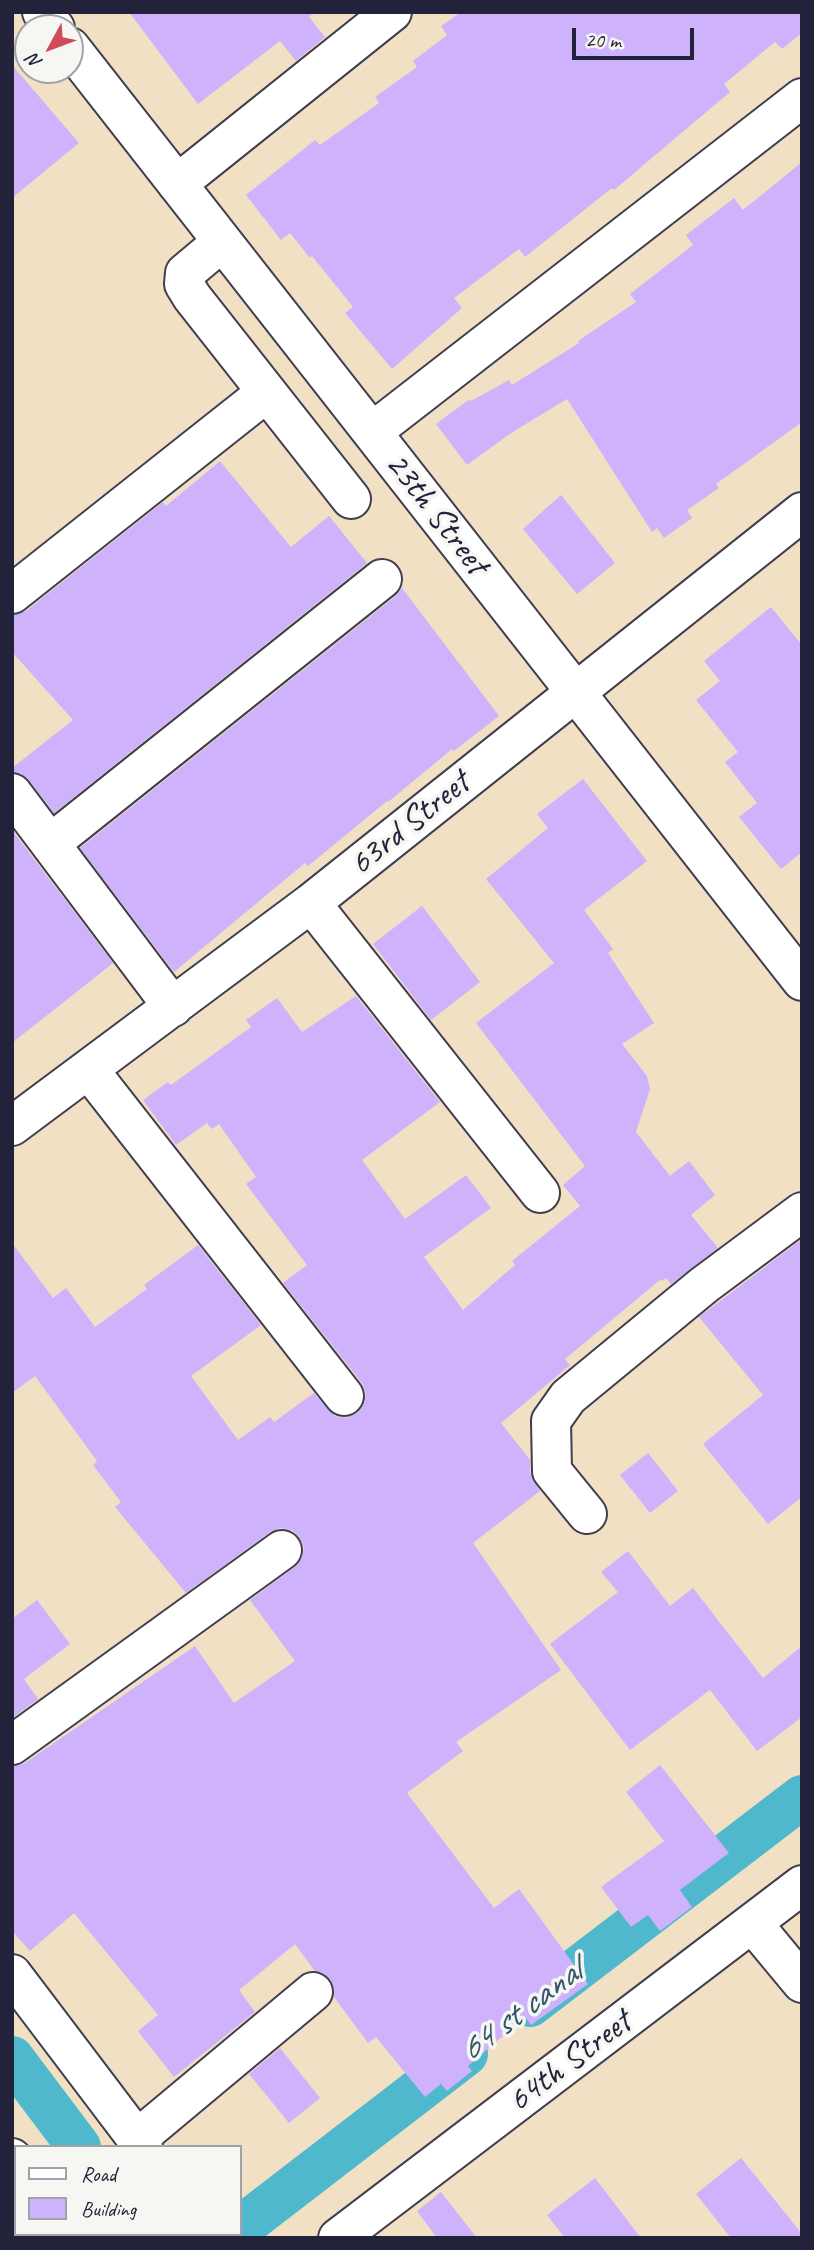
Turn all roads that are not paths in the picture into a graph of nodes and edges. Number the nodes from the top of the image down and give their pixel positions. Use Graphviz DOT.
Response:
graph roads {
  1 [pos="392,12"];
  2 [pos="84,65"];
  3 [pos="802,98"];
  4 [pos="177,184"];
  5 [pos="222,242"];
  6 [pos="267,392"];
  7 [pos="372,432"];
  8 [pos="351,499"];
  9 [pos="802,512"];
  10 [pos="382,579"];
  11 [pos="12,594"];
  12 [pos="575,692"];
  13 [pos="12,793"];
  14 [pos="51,843"];
  15 [pos="311,903"];
  16 [pos="798,968"];
  17 [pos="173,1007"];
  18 [pos="89,1070"];
  19 [pos="12,1126"];
  20 [pos="540,1193"];
  21 [pos="802,1212"];
  22 [pos="344,1396"];
  23 [pos="587,1514"];
  24 [pos="282,1550"];
  25 [pos="12,1745"];
  26 [pos="802,1885"];
  27 [pos="753,1924"];
  28 [pos="12,1974"];
  29 [pos="802,1983"];
  30 [pos="313,1992"];
  31 [pos="140,2143"];
  32 [pos="338,2238"];
  1 -- 4 [label="street"];
  2 -- 4 [label="street, 23th Street"];
  3 -- 7 [label="street"];
  4 -- 5 [label="street, 23th Street"];
  5 -- 6 [label="street"];
  5 -- 7 [label="street, 23th Street"];
  6 -- 8 [label="street"];
  6 -- 11 [label="street"];
  7 -- 12 [label="street, 23th Street"];
  9 -- 12 [label="street, 63rd Street"];
  10 -- 14 [label="street"];
  12 -- 15 [label="street, 63rd Street"];
  12 -- 16 [label="street, 23th Street"];
  13 -- 14 [label="street"];
  14 -- 17 [label="street"];
  15 -- 17 [label="street, 63rd Street"];
  15 -- 20 [label="street"];
  17 -- 18 [label="street, 63rd Street"];
  18 -- 19 [label="street, 63rd Street"];
  18 -- 22 [label="street"];
  21 -- 23 [label="street"];
  24 -- 25 [label="street"];
  26 -- 27 [label="street, 64th Street"];
  27 -- 29 [label="street"];
  27 -- 32 [label="street, 64th Street"];
  28 -- 31 [label="street"];
  30 -- 31 [label="street"];
}
